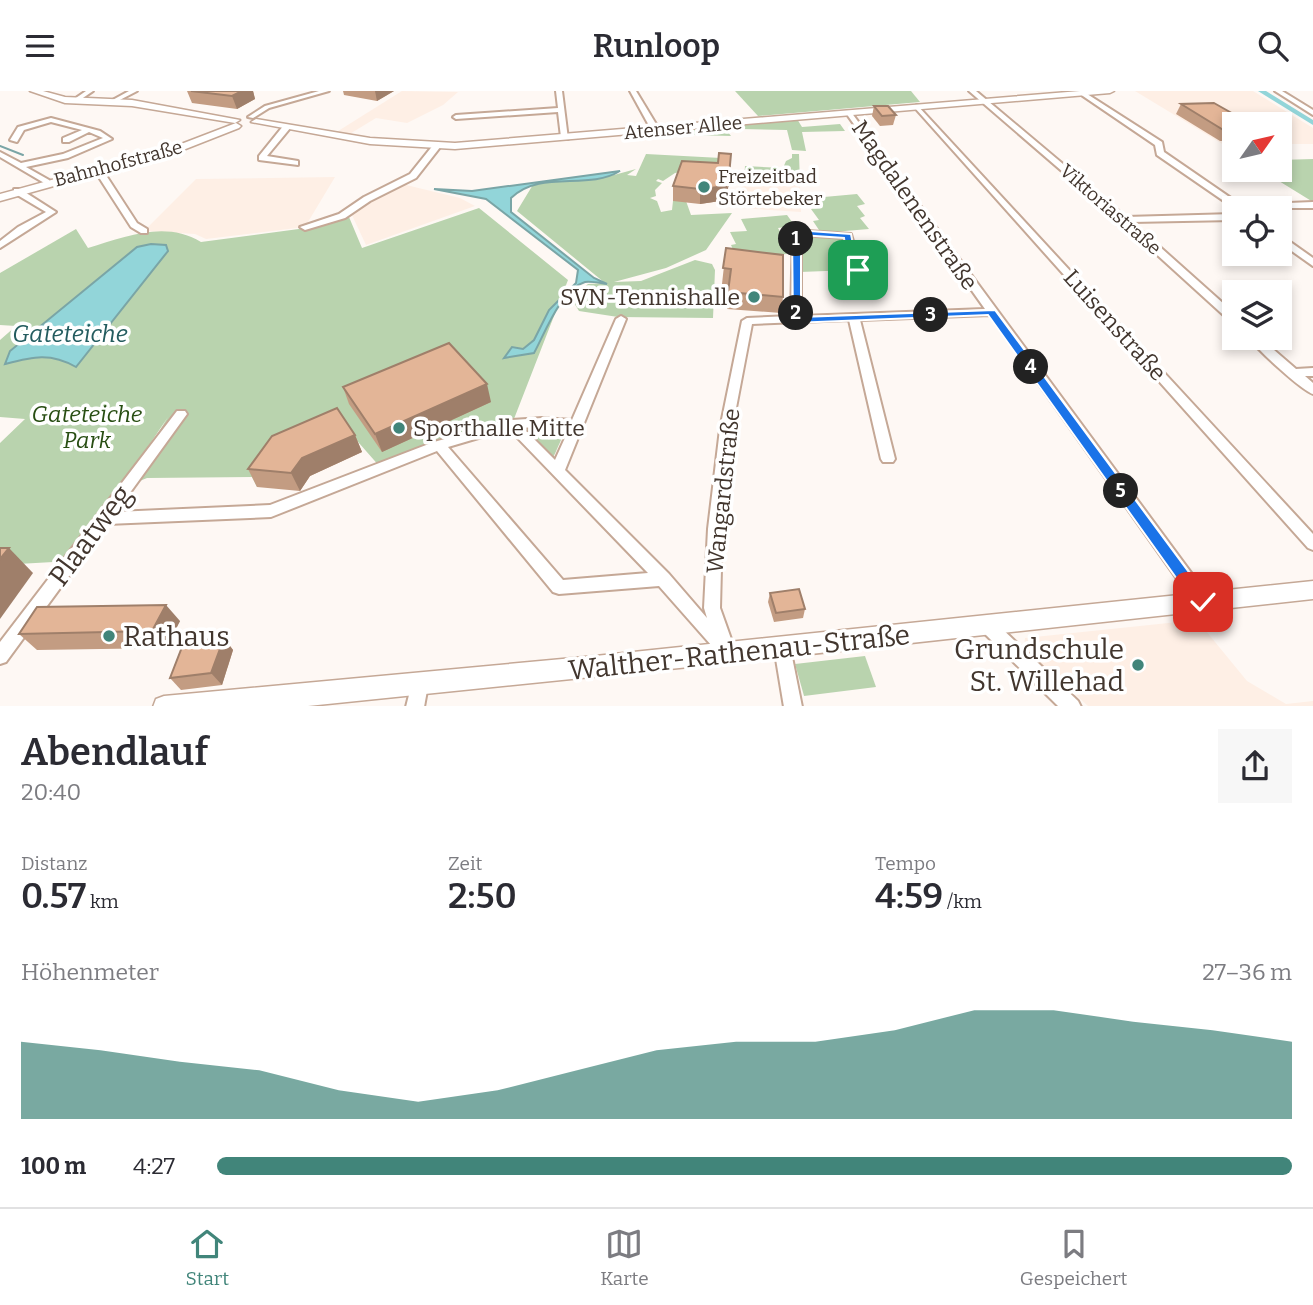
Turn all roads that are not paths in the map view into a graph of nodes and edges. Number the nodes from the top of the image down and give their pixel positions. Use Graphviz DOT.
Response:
graph roads {
  1 [pos="34,91"];
  2 [pos="90,91"];
  3 [pos="134,91"];
  4 [pos="326,91"];
  5 [pos="559,91"];
  6 [pos="634,91"];
  7 [pos="972,91"];
  8 [pos="1110,91"];
  9 [pos="1278,91"];
  10 [pos="1082,93"];
  11 [pos="75,101"];
  12 [pos="986,101"];
  13 [pos="112,102"];
  14 [pos="916,107"];
  15 [pos="561,110"];
  16 [pos="849,113"];
  17 [pos="1313,113"];
  18 [pos="456,117"];
  19 [pos="253,120"];
  20 [pos="236,123"];
  21 [pos="287,127"];
  22 [pos="654,129"];
  23 [pos="90,130"];
  24 [pos="565,137"];
  25 [pos="14,140"];
  26 [pos="66,140"];
  27 [pos="437,146"];
  28 [pos="2,156"];
  29 [pos="295,163"];
  30 [pos="23,165"];
  31 [pos="97,168"];
  32 [pos="46,182"];
  33 [pos="17,191"];
  34 [pos="1222,196"];
  35 [pos="0,198"];
  36 [pos="1313,205"];
  37 [pos="1292,206"];
  38 [pos="1222,217"];
  39 [pos="1124,220"];
  40 [pos="305,227"];
  41 [pos="144,231"];
  42 [pos="0,245"];
  43 [pos="1292,247"];
  44 [pos="1312,262"];
  45 [pos="865,277"];
  46 [pos="1222,308"];
  47 [pos="991,312"];
  48 [pos="621,319"];
  49 [pos="854,319"];
  50 [pos="796,320"];
  51 [pos="1267,350"];
  52 [pos="1313,372"];
  53 [pos="1293,373"];
  54 [pos="1313,390"];
  55 [pos="181,414"];
  56 [pos="512,424"];
  57 [pos="576,425"];
  58 [pos="439,445"];
  59 [pos="888,459"];
  60 [pos="557,472"];
  61 [pos="103,518"];
  62 [pos="1313,544"];
  63 [pos="663,579"];
  64 [pos="1313,590"];
  65 [pos="1203,602"];
  66 [pos="990,628"];
  67 [pos="782,647"];
  68 [pos="727,653"];
  69 [pos="0,656"];
  70 [pos="417,696"];
  71 [pos="164,706"];
  72 [pos="793,706"];
  73 [pos="1072,706"];
  1 -- 11 [label="street"];
  2 -- 11 [label="street"];
  3 -- 13 [label="street"];
  4 -- 19 [label="street"];
  5 -- 15 [label="street"];
  6 -- 22 [label="street"];
  7 -- 12 [label="street, Viktoriastraße"];
  8 -- 10 [label="street, Atenser Allee"];
  9 -- 17 [label="street"];
  10 -- 12 [label="street, Atenser Allee"];
  10 -- 34 [label="street"];
  11 -- 13 [label="street"];
  12 -- 14 [label="street, Atenser Allee"];
  12 -- 39 [label="street, Viktoriastraße"];
  13 -- 20 [label="street"];
  14 -- 16 [label="street, Atenser Allee"];
  14 -- 62 [label="street, Luisenstraße"];
  15 -- 18 [label="street"];
  15 -- 24 [label="street"];
  16 -- 22 [label="street, Atenser Allee"];
  16 -- 47 [label="street, Magdalenenstraße"];
  19 -- 20 [label="street"];
  19 -- 21 [label="street, Atenser Allee"];
  20 -- 31 [label="street, Bahnhofstraße"];
  21 -- 27 [label="street, Atenser Allee"];
  21 -- 29 [label="street"];
  22 -- 24 [label="street, Atenser Allee"];
  23 -- 25 [label="street"];
  23 -- 26 [label="street"];
  23 -- 30 [label="street"];
  24 -- 27 [label="street, Atenser Allee"];
  27 -- 40 [label="street"];
  28 -- 30 [label="street"];
  30 -- 32 [label="street"];
  31 -- 32 [label="street, Bahnhofstraße"];
  31 -- 41 [label="street"];
  32 -- 33 [label="street, Bahnhofstraße"];
  33 -- 35 [label="street, Bahnhofstraße"];
  33 -- 42 [label="street"];
  36 -- 37 [label="street"];
  38 -- 39 [label="street"];
  39 -- 46 [label="street, Viktoriastraße"];
  43 -- 44 [label="street"];
  45 -- 50 [label="street"];
  47 -- 49 [label="street"];
  47 -- 65 [label="street, Magdalenenstraße"];
  48 -- 57 [label="street"];
  49 -- 50 [label="street"];
  49 -- 59 [label="street"];
  50 -- 68 [label="street, Wangardstraße"];
  51 -- 53 [label="street"];
  52 -- 53 [label="street"];
  53 -- 54 [label="street"];
  55 -- 61 [label="street, Plaatweg"];
  56 -- 57 [label="street"];
  56 -- 58 [label="street"];
  56 -- 60 [label="street"];
  57 -- 60 [label="street"];
  58 -- 61 [label="street"];
  58 -- 63 [label="street"];
  60 -- 63 [label="street"];
  61 -- 69 [label="street, Plaatweg"];
  63 -- 68 [label="street"];
  64 -- 65 [label="street, Walther-Rathenau-Straße"];
  65 -- 66 [label="street, Walther-Rathenau-Straße"];
  66 -- 67 [label="street, Walther-Rathenau-Straße"];
  66 -- 73 [label="street"];
  67 -- 68 [label="street, Walther-Rathenau-Straße"];
  67 -- 72 [label="street"];
  68 -- 70 [label="street, Walther-Rathenau-Straße"];
  70 -- 71 [label="street, Walther-Rathenau-Straße"];
}
